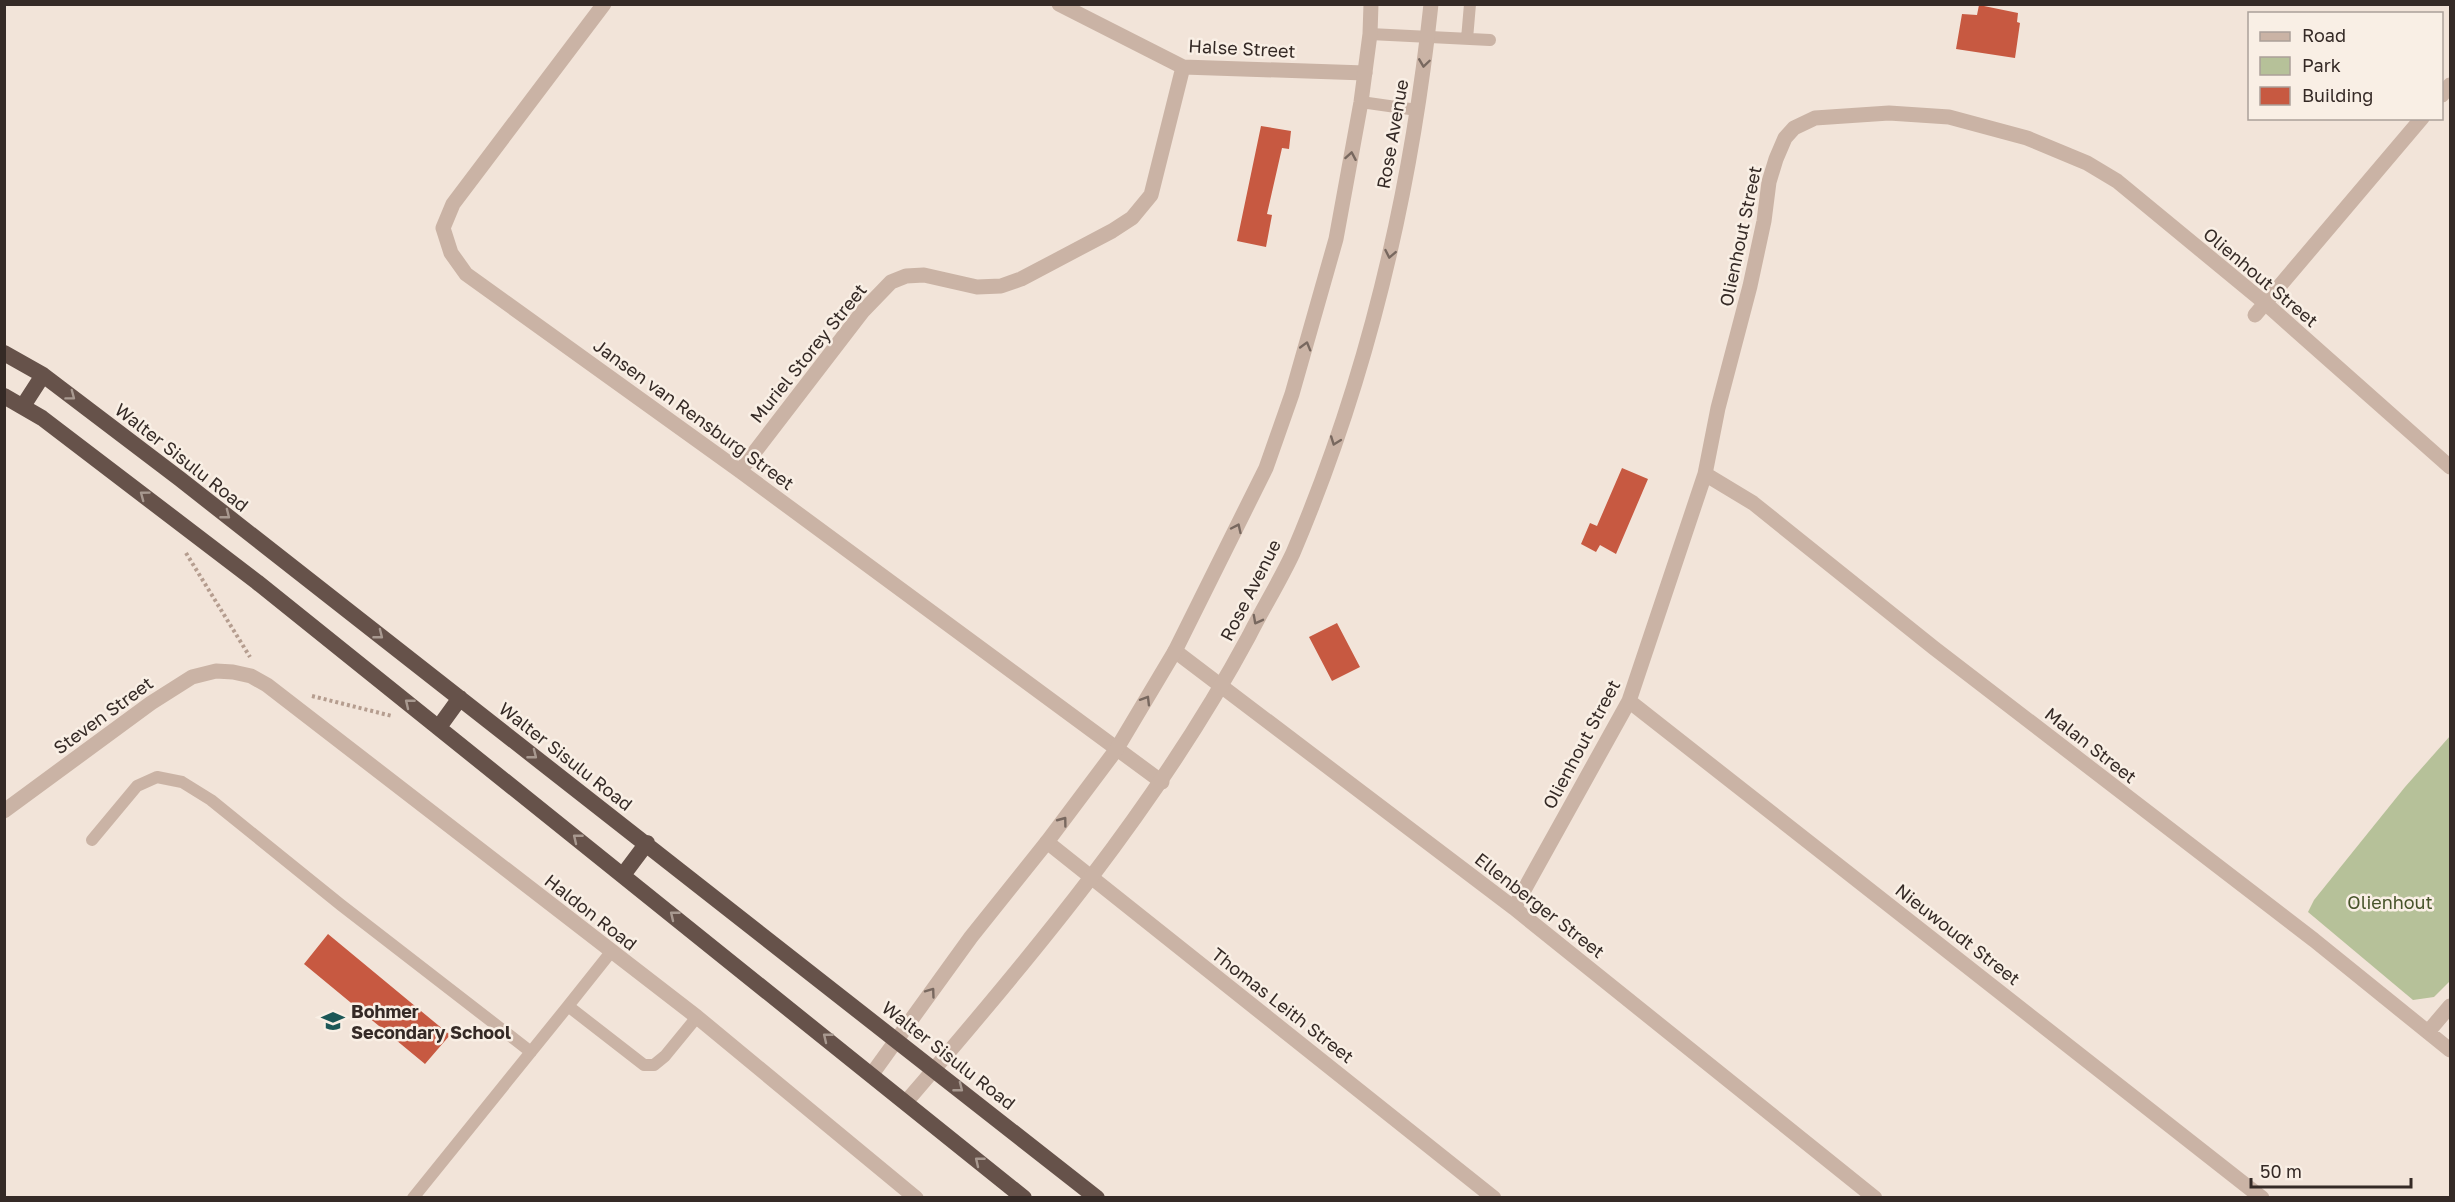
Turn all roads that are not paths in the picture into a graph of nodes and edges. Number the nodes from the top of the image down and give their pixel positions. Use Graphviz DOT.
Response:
graph roads {
  1 [pos="604,4"];
  2 [pos="1059,4"];
  3 [pos="1088,4"];
  4 [pos="1371,4"];
  5 [pos="1431,4"];
  6 [pos="1470,4"];
  7 [pos="1089,21"];
  8 [pos="1370,34"];
  9 [pos="1428,38"];
  10 [pos="1467,39"];
  11 [pos="1490,40"];
  12 [pos="1183,67"];
  13 [pos="1365,73"];
  14 [pos="1361,102"];
  15 [pos="1417,110"];
  16 [pos="2420,120"];
  17 [pos="2260,309"];
  18 [pos="4,353"];
  19 [pos="43,375"];
  20 [pos="4,396"];
  21 [pos="23,406"];
  22 [pos="2451,467"];
  23 [pos="740,471"];
  24 [pos="1705,474"];
  25 [pos="1175,651"];
  26 [pos="233,672"];
  27 [pos="1222,685"];
  28 [pos="460,698"];
  29 [pos="1629,701"];
  30 [pos="438,727"];
  31 [pos="1116,750"];
  32 [pos="1162,782"];
  33 [pos="4,811"];
  34 [pos="93,840"];
  35 [pos="1047,842"];
  36 [pos="647,843"];
  37 [pos="623,875"];
  38 [pos="1092,878"];
  39 [pos="1514,908"];
  40 [pos="611,952"];
  41 [pos="568,1005"];
  42 [pos="2451,1006"];
  43 [pos="697,1017"];
  44 [pos="2428,1032"];
  45 [pos="897,1039"];
  46 [pos="2451,1050"];
  47 [pos="531,1052"];
  48 [pos="935,1069"];
  49 [pos="872,1074"];
  50 [pos="906,1102"];
  51 [pos="413,1197"];
  52 [pos="915,1197"];
  53 [pos="1024,1197"];
  54 [pos="1097,1197"];
  55 [pos="1494,1197"];
  56 [pos="1875,1197"];
  57 [pos="2262,1197"];
  1 -- 23 [label="street, Jansen van Rensburg Street"];
  2 -- 7 [label="street, Halse Street"];
  3 -- 7 [label="street"];
  4 -- 8 [label="street, Rose Avenue"];
  5 -- 9 [label="street, Rose Avenue"];
  6 -- 10 [label="lane"];
  7 -- 12 [label="street, Halse Street"];
  8 -- 9 [label="lane"];
  8 -- 13 [label="street, Rose Avenue"];
  9 -- 10 [label="lane"];
  9 -- 15 [label="street, Rose Avenue, one-way"];
  10 -- 11 [label="lane"];
  12 -- 13 [label="street, Halse Street"];
  12 -- 23 [label="street, Muriel Storey Street"];
  13 -- 14 [label="street, Rose Avenue"];
  14 -- 15 [label="lane"];
  25 -- 14 [label="street, Rose Avenue, one-way"];
  15 -- 27 [label="street, Rose Avenue, one-way"];
  16 -- 17 [label="street"];
  17 -- 22 [label="street, Olienhout Street"];
  17 -- 24 [label="street, Olienhout Street"];
  18 -- 19 [label="highway, Walter Sisulu Road"];
  19 -- 21 [label="highway"];
  19 -- 28 [label="highway, Walter Sisulu Road, one-way"];
  20 -- 21 [label="highway"];
  30 -- 21 [label="highway, one-way"];
  23 -- 31 [label="street, Jansen van Rensburg Street"];
  24 -- 29 [label="street, Olienhout Street"];
  24 -- 44 [label="street, Malan Street"];
  25 -- 27 [label="street, Ellenberger Street"];
  31 -- 25 [label="street, Rose Avenue, one-way"];
  26 -- 33 [label="street, Steven Street"];
  26 -- 40 [label="street, Haldon Road"];
  27 -- 32 [label="street, Rose Avenue"];
  27 -- 39 [label="street, Ellenberger Street"];
  28 -- 30 [label="highway"];
  28 -- 36 [label="highway, Walter Sisulu Road, one-way"];
  29 -- 39 [label="street, Olienhout Street"];
  29 -- 57 [label="street, Nieuwoudt Street"];
  37 -- 30 [label="highway, one-way"];
  31 -- 32 [label="street, Jansen van Rensburg Street"];
  35 -- 31 [label="street, Rose Avenue, one-way"];
  32 -- 38 [label="street, Rose Avenue"];
  34 -- 47 [label="lane"];
  35 -- 38 [label="street, Thomas Leith Street"];
  45 -- 35 [label="street, Rose Avenue, one-way"];
  36 -- 37 [label="highway"];
  36 -- 45 [label="highway, Walter Sisulu Road"];
  49 -- 37 [label="highway, one-way"];
  38 -- 48 [label="street, Rose Avenue"];
  38 -- 55 [label="street, Thomas Leith Street"];
  39 -- 56 [label="street, Ellenberger Street"];
  40 -- 41 [label="lane"];
  40 -- 43 [label="street, Haldon Road"];
  41 -- 43 [label="lane"];
  41 -- 47 [label="lane"];
  42 -- 44 [label="street"];
  43 -- 52 [label="street, Haldon Road"];
  44 -- 46 [label="street, Malan Street"];
  45 -- 48 [label="highway, Walter Sisulu Road"];
  45 -- 49 [label="street, Rose Avenue"];
  47 -- 51 [label="lane"];
  48 -- 50 [label="street, Rose Avenue"];
  48 -- 54 [label="highway, Walter Sisulu Road, one-way"];
  49 -- 50 [label="highway"];
  53 -- 50 [label="highway, one-way"];
}
